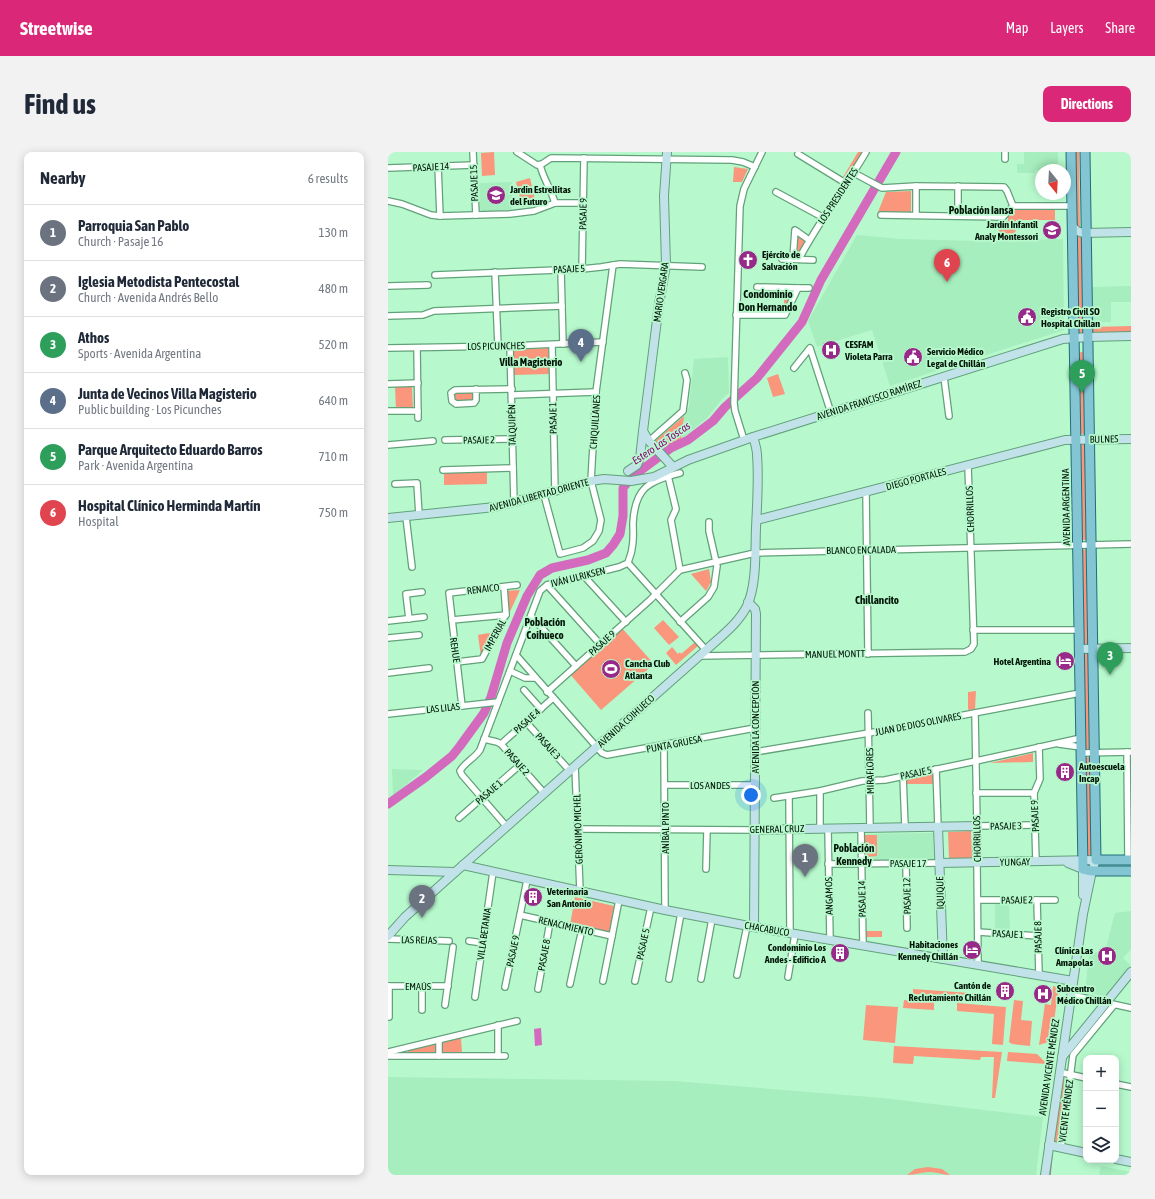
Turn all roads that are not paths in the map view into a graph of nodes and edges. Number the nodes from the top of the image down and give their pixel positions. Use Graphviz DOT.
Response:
graph roads {
  1 [pos="473,152"];
  2 [pos="517,152"];
  3 [pos="762,152"];
  4 [pos="866,152"];
  5 [pos="1005,152"];
  6 [pos="1071,152"];
  7 [pos="1085,152"];
  8 [pos="798,154"];
  9 [pos="566,155"];
  10 [pos="666,156"];
  11 [pos="584,158"];
  12 [pos="1005,159"];
  13 [pos="474,165"];
  14 [pos="540,165"];
  15 [pos="438,166"];
  16 [pos="754,167"];
  17 [pos="388,168"];
  18 [pos="854,173"];
  19 [pos="847,184"];
  20 [pos="916,186"];
  21 [pos="958,186"];
  22 [pos="776,192"];
  23 [pos="388,201"];
  24 [pos="555,202"];
  25 [pos="583,203"];
  26 [pos="1013,206"];
  27 [pos="1072,206"];
  28 [pos="476,215"];
  29 [pos="881,215"];
  30 [pos="916,215"];
  31 [pos="440,216"];
  32 [pos="958,216"];
  33 [pos="824,218"];
  34 [pos="1073,227"];
  35 [pos="1131,232"];
  36 [pos="1086,233"];
  37 [pos="809,240"];
  38 [pos="792,258"];
  39 [pos="782,259"];
  40 [pos="799,259"];
  41 [pos="813,260"];
  42 [pos="613,265"];
  43 [pos="666,265"];
  44 [pos="1087,266"];
  45 [pos="702,267"];
  46 [pos="1074,267"];
  47 [pos="582,269"];
  48 [pos="561,270"];
  49 [pos="495,272"];
  50 [pos="435,275"];
  51 [pos="428,285"];
  52 [pos="388,286"];
  53 [pos="757,287"];
  54 [pos="798,288"];
  55 [pos="809,288"];
  56 [pos="562,306"];
  57 [pos="496,309"];
  58 [pos="736,315"];
  59 [pos="388,316"];
  60 [pos="1074,316"];
  61 [pos="1088,320"];
  62 [pos="1088,336"];
  63 [pos="1131,336"];
  64 [pos="1075,337"];
  65 [pos="603,342"];
  66 [pos="563,344"];
  67 [pos="552,345"];
  68 [pos="510,346"];
  69 [pos="498,347"];
  70 [pos="388,348"];
  71 [pos="417,348"];
  72 [pos="794,368"];
  73 [pos="685,373"];
  74 [pos="944,376"];
  75 [pos="418,383"];
  76 [pos="388,384"];
  77 [pos="476,390"];
  78 [pos="512,392"];
  79 [pos="596,392"];
  80 [pos="553,394"];
  81 [pos="418,410"];
  82 [pos="388,411"];
  83 [pos="830,412"];
  84 [pos="949,416"];
  85 [pos="418,418"];
  86 [pos="642,431"];
  87 [pos="753,437"];
  88 [pos="512,439"];
  89 [pos="1131,439"];
  90 [pos="445,440"];
  91 [pos="744,440"];
  92 [pos="1076,440"];
  93 [pos="1090,440"];
  94 [pos="433,441"];
  95 [pos="649,441"];
  96 [pos="388,444"];
  97 [pos="670,464"];
  98 [pos="968,465"];
  99 [pos="513,468"];
  100 [pos="443,470"];
  101 [pos="628,470"];
  102 [pos="680,473"];
  103 [pos="667,474"];
  104 [pos="591,481"];
  105 [pos="395,484"];
  106 [pos="555,492"];
  107 [pos="866,492"];
  108 [pos="544,495"];
  109 [pos="514,503"];
  110 [pos="419,515"];
  111 [pos="406,516"];
  112 [pos="388,518"];
  113 [pos="756,520"];
  114 [pos="709,522"];
  115 [pos="1131,544"];
  116 [pos="1078,545"];
  117 [pos="1091,545"];
  118 [pos="971,547"];
  119 [pos="867,550"];
  120 [pos="755,553"];
  121 [pos="717,562"];
  122 [pos="628,563"];
  123 [pos="412,567"];
  124 [pos="680,570"];
  125 [pos="584,576"];
  126 [pos="547,585"];
  127 [pos="517,586"];
  128 [pos="504,587"];
  129 [pos="422,592"];
  130 [pos="449,593"];
  131 [pos="655,594"];
  132 [pos="748,602"];
  133 [pos="506,615"];
  134 [pos="531,616"];
  135 [pos="424,617"];
  136 [pos="409,619"];
  137 [pos="452,620"];
  138 [pos="388,621"];
  139 [pos="626,622"];
  140 [pos="680,622"];
  141 [pos="973,630"];
  142 [pos="1079,630"];
  143 [pos="419,635"];
  144 [pos="388,638"];
  145 [pos="600,644"];
  146 [pos="1131,648"];
  147 [pos="971,649"];
  148 [pos="1080,649"];
  149 [pos="1093,649"];
  150 [pos="706,650"];
  151 [pos="868,654"];
  152 [pos="516,655"];
  153 [pos="699,656"];
  154 [pos="756,656"];
  155 [pos="457,662"];
  156 [pos="576,666"];
  157 [pos="429,668"];
  158 [pos="510,671"];
  159 [pos="388,673"];
  160 [pos="535,678"];
  161 [pos="524,690"];
  162 [pos="547,692"];
  163 [pos="1080,693"];
  164 [pos="553,698"];
  165 [pos="495,702"];
  166 [pos="462,706"];
  167 [pos="540,709"];
  168 [pos="868,713"];
  169 [pos="975,713"];
  170 [pos="388,714"];
  171 [pos="526,722"];
  172 [pos="755,728"];
  173 [pos="869,733"];
  174 [pos="484,739"];
  175 [pos="501,744"];
  176 [pos="1057,744"];
  177 [pos="664,746"];
  178 [pos="1081,746"];
  179 [pos="597,747"];
  180 [pos="1039,747"];
  181 [pos="755,752"];
  182 [pos="1094,752"];
  183 [pos="1129,752"];
  184 [pos="976,762"];
  185 [pos="520,765"];
  186 [pos="573,768"];
  187 [pos="936,769"];
  188 [pos="903,776"];
  189 [pos="870,780"];
  190 [pos="665,784"];
  191 [pos="755,785"];
  192 [pos="820,791"];
  193 [pos="544,793"];
  194 [pos="976,793"];
  195 [pos="1034,793"];
  196 [pos="789,796"];
  197 [pos="482,798"];
  198 [pos="774,798"];
  199 [pos="459,818"];
  200 [pos="1036,825"];
  201 [pos="507,826"];
  202 [pos="977,826"];
  203 [pos="905,827"];
  204 [pos="938,827"];
  205 [pos="861,828"];
  206 [pos="870,828"];
  207 [pos="578,829"];
  208 [pos="665,829"];
  209 [pos="789,829"];
  210 [pos="824,829"];
  211 [pos="707,830"];
  212 [pos="755,830"];
  213 [pos="1096,860"];
  214 [pos="1129,860"];
  215 [pos="1036,862"];
  216 [pos="862,863"];
  217 [pos="906,863"];
  218 [pos="939,863"];
  219 [pos="977,863"];
  220 [pos="828,864"];
  221 [pos="463,865"];
  222 [pos="1086,867"];
  223 [pos="706,869"];
  224 [pos="388,870"];
  225 [pos="1131,870"];
  226 [pos="455,872"];
  227 [pos="493,872"];
  228 [pos="527,880"];
  229 [pos="580,892"];
  230 [pos="619,900"];
  231 [pos="978,900"];
  232 [pos="1037,900"];
  233 [pos="1055,900"];
  234 [pos="650,907"];
  235 [pos="665,910"];
  236 [pos="682,913"];
  237 [pos="520,915"];
  238 [pos="712,919"];
  239 [pos="550,922"];
  240 [pos="750,926"];
  241 [pos="907,928"];
  242 [pos="582,929"];
  243 [pos="978,932"];
  244 [pos="792,934"];
  245 [pos="612,936"];
  246 [pos="1038,936"];
  247 [pos="388,938"];
  248 [pos="830,940"];
  249 [pos="449,941"];
  250 [pos="469,941"];
  251 [pos="483,943"];
  252 [pos="863,946"];
  253 [pos="453,947"];
  254 [pos="943,959"];
  255 [pos="978,965"];
  256 [pos="1131,972"];
  257 [pos="738,975"];
  258 [pos="1039,975"];
  259 [pos="788,977"];
  260 [pos="669,979"];
  261 [pos="701,979"];
  262 [pos="603,981"];
  263 [pos="635,981"];
  264 [pos="1073,981"];
  265 [pos="570,984"];
  266 [pos="388,986"];
  267 [pos="422,986"];
  268 [pos="448,986"];
  269 [pos="505,986"];
  270 [pos="538,989"];
  271 [pos="1071,995"];
  272 [pos="475,997"];
  273 [pos="1111,1004"];
  274 [pos="445,1005"];
  275 [pos="1131,1008"];
  276 [pos="422,1010"];
  277 [pos="389,1017"];
  278 [pos="517,1021"];
  279 [pos="498,1025"];
  280 [pos="439,1040"];
  281 [pos="388,1052"];
  282 [pos="388,1056"];
  283 [pos="439,1056"];
  284 [pos="498,1056"];
  285 [pos="505,1056"];
  286 [pos="1062,1058"];
  287 [pos="1059,1072"];
  288 [pos="1071,1075"];
  289 [pos="1083,1077"];
  290 [pos="1119,1085"];
  291 [pos="1131,1087"];
  292 [pos="1049,1145"];
  293 [pos="1061,1148"];
  294 [pos="1083,1152"];
  295 [pos="1119,1160"];
  296 [pos="1131,1162"];
  297 [pos="1045,1175"];
  1 -- 13 [label="street, PASAJE 15"];
  2 -- 14 [label="street"];
  3 -- 16 [label="street"];
  4 -- 18 [label="street, LOS PRESIDENTES"];
  5 -- 12 [label="street"];
  6 -- 27 [label="main road, AVENIDA ARGENTINA"];
  7 -- 36 [label="main road"];
  8 -- 19 [label="street"];
  9 -- 11 [label="street"];
  9 -- 14 [label="street"];
  10 -- 11 [label="street"];
  10 -- 16 [label="street"];
  10 -- 43 [label="street, MARIO VERGARA"];
  11 -- 25 [label="street, PASAJE 9"];
  13 -- 15 [label="street, PASAJE 14"];
  13 -- 28 [label="street, PASAJE 15"];
  14 -- 24 [label="street"];
  15 -- 17 [label="street, PASAJE 14"];
  15 -- 31 [label="street"];
  16 -- 58 [label="street"];
  18 -- 19 [label="street, LOS PRESIDENTES"];
  18 -- 20 [label="street"];
  19 -- 33 [label="street, LOS PRESIDENTES"];
  20 -- 21 [label="street"];
  20 -- 30 [label="street"];
  21 -- 26 [label="street"];
  21 -- 32 [label="street"];
  22 -- 33 [label="street"];
  23 -- 31 [label="street"];
  24 -- 25 [label="street"];
  24 -- 28 [label="street"];
  25 -- 47 [label="street, PASAJE 9"];
  26 -- 27 [label="street"];
  26 -- 32 [label="street"];
  27 -- 34 [label="main road, AVENIDA ARGENTINA"];
  28 -- 31 [label="street"];
  29 -- 30 [label="street"];
  30 -- 32 [label="street"];
  33 -- 37 [label="street, LOS PRESIDENTES"];
  34 -- 36 [label="street"];
  34 -- 46 [label="main road, AVENIDA ARGENTINA"];
  35 -- 36 [label="street"];
  36 -- 44 [label="main road"];
  37 -- 38 [label="street"];
  37 -- 40 [label="street, LOS PRESIDENTES"];
  38 -- 39 [label="street"];
  38 -- 40 [label="street"];
  40 -- 41 [label="street"];
  42 -- 43 [label="street, PASAJE 5"];
  42 -- 47 [label="street, PASAJE 5"];
  42 -- 65 [label="street, CHIQUILLANES"];
  43 -- 45 [label="street, PASAJE 5"];
  43 -- 86 [label="street, MARIO VERGARA"];
  44 -- 46 [label="main road"];
  44 -- 61 [label="main road"];
  46 -- 60 [label="main road, AVENIDA ARGENTINA"];
  47 -- 48 [label="street, PASAJE 5"];
  48 -- 49 [label="street, PASAJE 5"];
  48 -- 56 [label="street"];
  49 -- 50 [label="street, PASAJE 5"];
  49 -- 57 [label="street"];
  51 -- 52 [label="street"];
  53 -- 54 [label="street"];
  54 -- 55 [label="street"];
  54 -- 58 [label="street"];
  56 -- 57 [label="street"];
  56 -- 66 [label="street"];
  57 -- 59 [label="street"];
  57 -- 69 [label="street"];
  58 -- 91 [label="street"];
  60 -- 61 [label="main road"];
  60 -- 64 [label="main road, AVENIDA ARGENTINA"];
  61 -- 62 [label="main road"];
  62 -- 63 [label="street, AVENIDA FRANCISCO RAMÍREZ"];
  62 -- 64 [label="street, AVENIDA FRANCISCO RAMÍREZ"];
  62 -- 93 [label="main road"];
  64 -- 74 [label="street, AVENIDA FRANCISCO RAMÍREZ"];
  64 -- 92 [label="main road, AVENIDA ARGENTINA"];
  65 -- 66 [label="street, LOS PICUNCHES"];
  65 -- 79 [label="street, CHIQUILLANES"];
  66 -- 67 [label="street, LOS PICUNCHES"];
  67 -- 68 [label="street, LOS PICUNCHES"];
  67 -- 80 [label="street, PASAJE 1"];
  68 -- 69 [label="street, LOS PICUNCHES"];
  68 -- 78 [label="street, TALQUIPÉN"];
  69 -- 71 [label="street, LOS PICUNCHES"];
  70 -- 71 [label="street, LOS PICUNCHES"];
  71 -- 75 [label="street"];
  72 -- 83 [label="street"];
  73 -- 95 [label="street"];
  74 -- 83 [label="street, AVENIDA FRANCISCO RAMÍREZ"];
  74 -- 84 [label="street"];
  75 -- 76 [label="street"];
  75 -- 81 [label="street"];
  77 -- 77 [label="street"];
  77 -- 78 [label="street"];
  78 -- 80 [label="street"];
  78 -- 88 [label="street, TALQUIPÉN"];
  79 -- 80 [label="street"];
  79 -- 104 [label="street, CHIQUILLANES"];
  80 -- 106 [label="street, PASAJE 1"];
  81 -- 82 [label="street"];
  81 -- 85 [label="street"];
  83 -- 87 [label="street, AVENIDA FRANCISCO RAMÍREZ"];
  86 -- 95 [label="street"];
  86 -- 101 [label="street, MARIO VERGARA"];
  87 -- 91 [label="street, AVENIDA FRANCISCO RAMÍREZ"];
  87 -- 113 [label="street, AVENIDA COIHUECO"];
  88 -- 90 [label="street, PASAJE 2"];
  88 -- 99 [label="street, TALQUIPÉN"];
  89 -- 93 [label="street, BULNES"];
  91 -- 97 [label="street, AVENIDA FRANCISCO RAMÍREZ"];
  92 -- 93 [label="street, BULNES"];
  92 -- 98 [label="street, DIEGO PORTALES"];
  92 -- 116 [label="main road, AVENIDA ARGENTINA"];
  93 -- 117 [label="main road"];
  94 -- 96 [label="street"];
  95 -- 97 [label="street"];
  97 -- 103 [label="street, AVENIDA FRANCISCO RAMÍREZ"];
  98 -- 107 [label="street, DIEGO PORTALES"];
  98 -- 118 [label="street, CHORRILLOS"];
  99 -- 100 [label="street"];
  99 -- 109 [label="street, TALQUIPÉN"];
  102 -- 103 [label="street"];
  103 -- 104 [label="street, AVENIDA LIBERTAD ORIENTE"];
  103 -- 122 [label="street"];
  103 -- 124 [label="street"];
  104 -- 106 [label="street, AVENIDA LIBERTAD ORIENTE"];
  104 -- 108 [label="street, CHIQUILLANES"];
  105 -- 110 [label="street"];
  106 -- 108 [label="street, AVENIDA LIBERTAD ORIENTE"];
  107 -- 113 [label="street, DIEGO PORTALES"];
  107 -- 119 [label="street"];
  108 -- 109 [label="street, AVENIDA LIBERTAD ORIENTE"];
  109 -- 110 [label="street, AVENIDA LIBERTAD ORIENTE"];
  110 -- 111 [label="street, AVENIDA LIBERTAD ORIENTE"];
  111 -- 112 [label="street, AVENIDA LIBERTAD ORIENTE"];
  111 -- 123 [label="street"];
  113 -- 120 [label="street, AVENIDA COIHUECO"];
  114 -- 121 [label="street"];
  115 -- 117 [label="street, BLANCO ENCALADA"];
  116 -- 117 [label="street, BLANCO ENCALADA"];
  116 -- 118 [label="street, BLANCO ENCALADA"];
  116 -- 142 [label="main road, AVENIDA ARGENTINA"];
  117 -- 149 [label="main road"];
  118 -- 119 [label="street, BLANCO ENCALADA"];
  118 -- 141 [label="street, CHORRILLOS"];
  119 -- 120 [label="street, BLANCO ENCALADA"];
  119 -- 151 [label="street"];
  120 -- 121 [label="street, BLANCO ENCALADA"];
  120 -- 132 [label="street, AVENIDA COIHUECO"];
  121 -- 124 [label="street, BLANCO ENCALADA"];
  121 -- 140 [label="street"];
  122 -- 125 [label="street, IVÁN ULRIKSEN"];
  122 -- 131 [label="street"];
  124 -- 131 [label="street"];
  125 -- 126 [label="street, IVÁN ULRIKSEN"];
  125 -- 139 [label="street"];
  126 -- 134 [label="street, IVÁN ULRIKSEN"];
  126 -- 145 [label="street"];
  127 -- 128 [label="street, RENAICO"];
  128 -- 130 [label="street, RENAICO"];
  128 -- 133 [label="street, IMPERIAL"];
  129 -- 136 [label="street"];
  130 -- 137 [label="street, REHUE"];
  131 -- 139 [label="street, PASAJE 9"];
  131 -- 140 [label="street"];
  132 -- 150 [label="street, AVENIDA COIHUECO"];
  132 -- 154 [label="street, AVENIDA LA CONCEPCIÓN"];
  133 -- 137 [label="street"];
  133 -- 155 [label="street, IMPERIAL"];
  134 -- 152 [label="street, IVÁN ULRIKSEN"];
  134 -- 156 [label="street"];
  135 -- 136 [label="street"];
  136 -- 138 [label="street"];
  137 -- 155 [label="street, REHUE"];
  139 -- 145 [label="street, PASAJE 9"];
  140 -- 150 [label="street"];
  141 -- 142 [label="street"];
  141 -- 147 [label="street, CHORRILLOS"];
  142 -- 148 [label="main road, AVENIDA ARGENTINA"];
  143 -- 144 [label="street"];
  145 -- 156 [label="street, PASAJE 9"];
  146 -- 149 [label="street"];
  147 -- 151 [label="street, MANUEL MONTT"];
  148 -- 149 [label="street"];
  148 -- 163 [label="main road, AVENIDA ARGENTINA"];
  149 -- 182 [label="main road"];
  150 -- 153 [label="street, AVENIDA COIHUECO"];
  151 -- 154 [label="street, MANUEL MONTT"];
  152 -- 158 [label="street, IVÁN ULRIKSEN"];
  152 -- 160 [label="street"];
  153 -- 154 [label="street, MANUEL MONTT"];
  153 -- 179 [label="street, AVENIDA COIHUECO"];
  154 -- 172 [label="street, AVENIDA LA CONCEPCIÓN"];
  155 -- 166 [label="street, REHUE"];
  156 -- 162 [label="street, PASAJE 9"];
  157 -- 159 [label="street"];
  158 -- 160 [label="street"];
  158 -- 165 [label="street, IVÁN ULRIKSEN"];
  160 -- 162 [label="street"];
  161 -- 167 [label="street"];
  162 -- 164 [label="street"];
  163 -- 169 [label="street, JUAN DE DIOS OLIVARES"];
  163 -- 178 [label="main road, AVENIDA ARGENTINA"];
  164 -- 167 [label="street, PASAJE 4"];
  164 -- 179 [label="street"];
  165 -- 166 [label="street, LAS LILAS"];
  165 -- 174 [label="street, IVÁN ULRIKSEN"];
  166 -- 170 [label="street, LAS LILAS"];
  167 -- 171 [label="street, PASAJE 4"];
  168 -- 173 [label="street, MIRAFLORES"];
  169 -- 173 [label="street, JUAN DE DIOS OLIVARES"];
  169 -- 184 [label="street, CHORRILLOS"];
  171 -- 175 [label="street, PASAJE 4"];
  171 -- 186 [label="street, PASAJE 3"];
  172 -- 177 [label="street, PUNTA GRUESA"];
  172 -- 181 [label="street, AVENIDA LA CONCEPCIÓN"];
  173 -- 181 [label="street, JUAN DE DIOS OLIVARES"];
  173 -- 189 [label="street, MIRAFLORES"];
  174 -- 175 [label="street, PASAJE 2"];
  174 -- 197 [label="street, IVÁN ULRIKSEN"];
  175 -- 185 [label="street, PASAJE 2"];
  176 -- 178 [label="street, PASAJE 5"];
  176 -- 178 [label="street, PASAJE 5"];
  176 -- 180 [label="street, PASAJE 5"];
  177 -- 179 [label="street, PUNTA GRUESA"];
  177 -- 190 [label="street, ANÍBAL PINTO"];
  178 -- 182 [label="street"];
  178 -- 222 [label="main road, AVENIDA ARGENTINA"];
  179 -- 186 [label="street, AVENIDA COIHUECO"];
  180 -- 184 [label="street, PASAJE 5"];
  180 -- 195 [label="street, PASAJE 9"];
  181 -- 191 [label="street, AVENIDA LA CONCEPCIÓN"];
  182 -- 183 [label="street"];
  182 -- 213 [label="main road"];
  183 -- 214 [label="street"];
  184 -- 187 [label="street, PASAJE 5"];
  184 -- 194 [label="street, CHORRILLOS"];
  185 -- 193 [label="street, PASAJE 2"];
  185 -- 197 [label="street, PASAJE 1"];
  186 -- 193 [label="street, AVENIDA COIHUECO"];
  186 -- 207 [label="street, GERÓNIMO MICHEL"];
  187 -- 188 [label="street, PASAJE 5"];
  187 -- 204 [label="street"];
  188 -- 189 [label="street, PASAJE 5"];
  188 -- 203 [label="street"];
  189 -- 192 [label="street, PASAJE 5"];
  189 -- 206 [label="street, MIRAFLORES"];
  190 -- 191 [label="street, LOS ANDES"];
  190 -- 208 [label="street, ANÍBAL PINTO"];
  191 -- 212 [label="street, AVENIDA LA CONCEPCIÓN"];
  192 -- 196 [label="street, PASAJE 5"];
  192 -- 210 [label="street, ANGAMOS"];
  193 -- 201 [label="street, AVENIDA COIHUECO"];
  194 -- 195 [label="street"];
  194 -- 202 [label="street, CHORRILLOS"];
  195 -- 200 [label="street, PASAJE 9"];
  196 -- 198 [label="street, PASAJE 5"];
  196 -- 209 [label="street"];
  197 -- 199 [label="street, PASAJE 1"];
  197 -- 201 [label="street"];
  200 -- 202 [label="street, PASAJE 3"];
  200 -- 215 [label="street, PASAJE 9"];
  201 -- 221 [label="street, AVENIDA COIHUECO"];
  202 -- 204 [label="street, GENERAL CRUZ"];
  202 -- 219 [label="street, CHORRILLOS"];
  203 -- 204 [label="street, GENERAL CRUZ"];
  203 -- 206 [label="street, GENERAL CRUZ"];
  204 -- 218 [label="street, IQUIQUE"];
  205 -- 206 [label="street, GENERAL CRUZ"];
  205 -- 210 [label="street, GENERAL CRUZ"];
  205 -- 216 [label="street, PASAJE 14"];
  207 -- 208 [label="street, GENERAL CRUZ"];
  207 -- 229 [label="street, GERÓNIMO MICHEL"];
  208 -- 211 [label="street, GENERAL CRUZ"];
  208 -- 235 [label="street, ANÍBAL PINTO"];
  209 -- 210 [label="street, GENERAL CRUZ"];
  209 -- 212 [label="street, GENERAL CRUZ"];
  209 -- 244 [label="street"];
  210 -- 220 [label="street, ANGAMOS"];
  211 -- 212 [label="street, GENERAL CRUZ"];
  211 -- 223 [label="street"];
  212 -- 240 [label="street, AVENIDA LA CONCEPCIÓN"];
  213 -- 214 [label="main road"];
  213 -- 222 [label="street, AVENIDA VICENTE MÉNDEZ"];
  215 -- 219 [label="street, YUNGAY"];
  215 -- 222 [label="street, YUNGAY"];
  216 -- 217 [label="street, PASAJE 17"];
  216 -- 220 [label="street, PASAJE 17"];
  216 -- 252 [label="street, PASAJE 14"];
  217 -- 218 [label="street, PASAJE 17"];
  217 -- 241 [label="street, PASAJE 12"];
  218 -- 219 [label="street, YUNGAY"];
  218 -- 254 [label="street, IQUIQUE"];
  219 -- 231 [label="street, CHORRILLOS"];
  220 -- 248 [label="street, ANGAMOS"];
  221 -- 226 [label="street, AVENIDA COIHUECO"];
  221 -- 227 [label="street, CHACABUCO"];
  222 -- 225 [label="main road"];
  222 -- 264 [label="street, AVENIDA VICENTE MÉNDEZ"];
  224 -- 226 [label="street"];
  226 -- 247 [label="street, AVENIDA COIHUECO"];
  227 -- 228 [label="street, CHACABUCO"];
  227 -- 251 [label="street, VILLA BETANIA"];
  228 -- 229 [label="street, CHACABUCO"];
  228 -- 237 [label="street"];
  229 -- 230 [label="street, CHACABUCO"];
  230 -- 234 [label="street, CHACABUCO"];
  230 -- 245 [label="street"];
  231 -- 232 [label="street, PASAJE 2"];
  231 -- 243 [label="street, CHORRILLOS"];
  232 -- 233 [label="street, PASAJE 2"];
  232 -- 246 [label="street, PASAJE 8"];
  234 -- 235 [label="street, CHACABUCO"];
  234 -- 263 [label="street, PASAJE 5"];
  235 -- 236 [label="street, CHACABUCO"];
  236 -- 238 [label="street, CHACABUCO"];
  236 -- 260 [label="street"];
  237 -- 239 [label="street, RENACIMIENTO"];
  237 -- 269 [label="street, PASAJE 9"];
  238 -- 240 [label="street, CHACABUCO"];
  238 -- 261 [label="street"];
  239 -- 242 [label="street, RENACIMIENTO"];
  239 -- 270 [label="street, PASAJE 8"];
  240 -- 244 [label="street, CHACABUCO"];
  240 -- 257 [label="street"];
  242 -- 245 [label="street, RENACIMIENTO"];
  242 -- 265 [label="street"];
  243 -- 246 [label="street, PASAJE 1"];
  243 -- 255 [label="street, CHORRILLOS"];
  244 -- 248 [label="street, CHACABUCO"];
  244 -- 259 [label="street"];
  245 -- 262 [label="street"];
  246 -- 258 [label="street, PASAJE 8"];
  247 -- 249 [label="street, LAS REJAS"];
  248 -- 252 [label="street, CHACABUCO"];
  250 -- 251 [label="street"];
  251 -- 272 [label="street, VILLA BETANIA"];
  252 -- 254 [label="street, CHACABUCO"];
  253 -- 268 [label="street"];
  254 -- 255 [label="street, CHACABUCO"];
  255 -- 258 [label="street, CHACABUCO"];
  256 -- 273 [label="street"];
  258 -- 264 [label="street, CHACABUCO"];
  264 -- 271 [label="street, AVENIDA VICENTE MÉNDEZ"];
  266 -- 267 [label="street, EMAÚS"];
  266 -- 277 [label="street"];
  267 -- 268 [label="street, EMAÚS"];
  267 -- 276 [label="street"];
  268 -- 274 [label="street"];
  271 -- 273 [label="street"];
  271 -- 286 [label="street, AVENIDA VICENTE MÉNDEZ"];
  273 -- 275 [label="street"];
  273 -- 286 [label="street"];
  273 -- 288 [label="street, VICENTE MÉNDEZ"];
  278 -- 279 [label="street"];
  279 -- 280 [label="street"];
  279 -- 284 [label="street"];
  280 -- 281 [label="street"];
  280 -- 283 [label="street"];
  282 -- 283 [label="street"];
  283 -- 284 [label="street"];
  284 -- 285 [label="street"];
  286 -- 287 [label="street, AVENIDA VICENTE MÉNDEZ"];
  287 -- 288 [label="street"];
  287 -- 292 [label="street, AVENIDA VICENTE MÉNDEZ"];
  288 -- 289 [label="street"];
  288 -- 293 [label="street, VICENTE MÉNDEZ"];
  290 -- 291 [label="street"];
  292 -- 293 [label="street"];
  292 -- 297 [label="street, AVENIDA VICENTE MÉNDEZ"];
  293 -- 294 [label="street"];
  295 -- 296 [label="street"];
}
